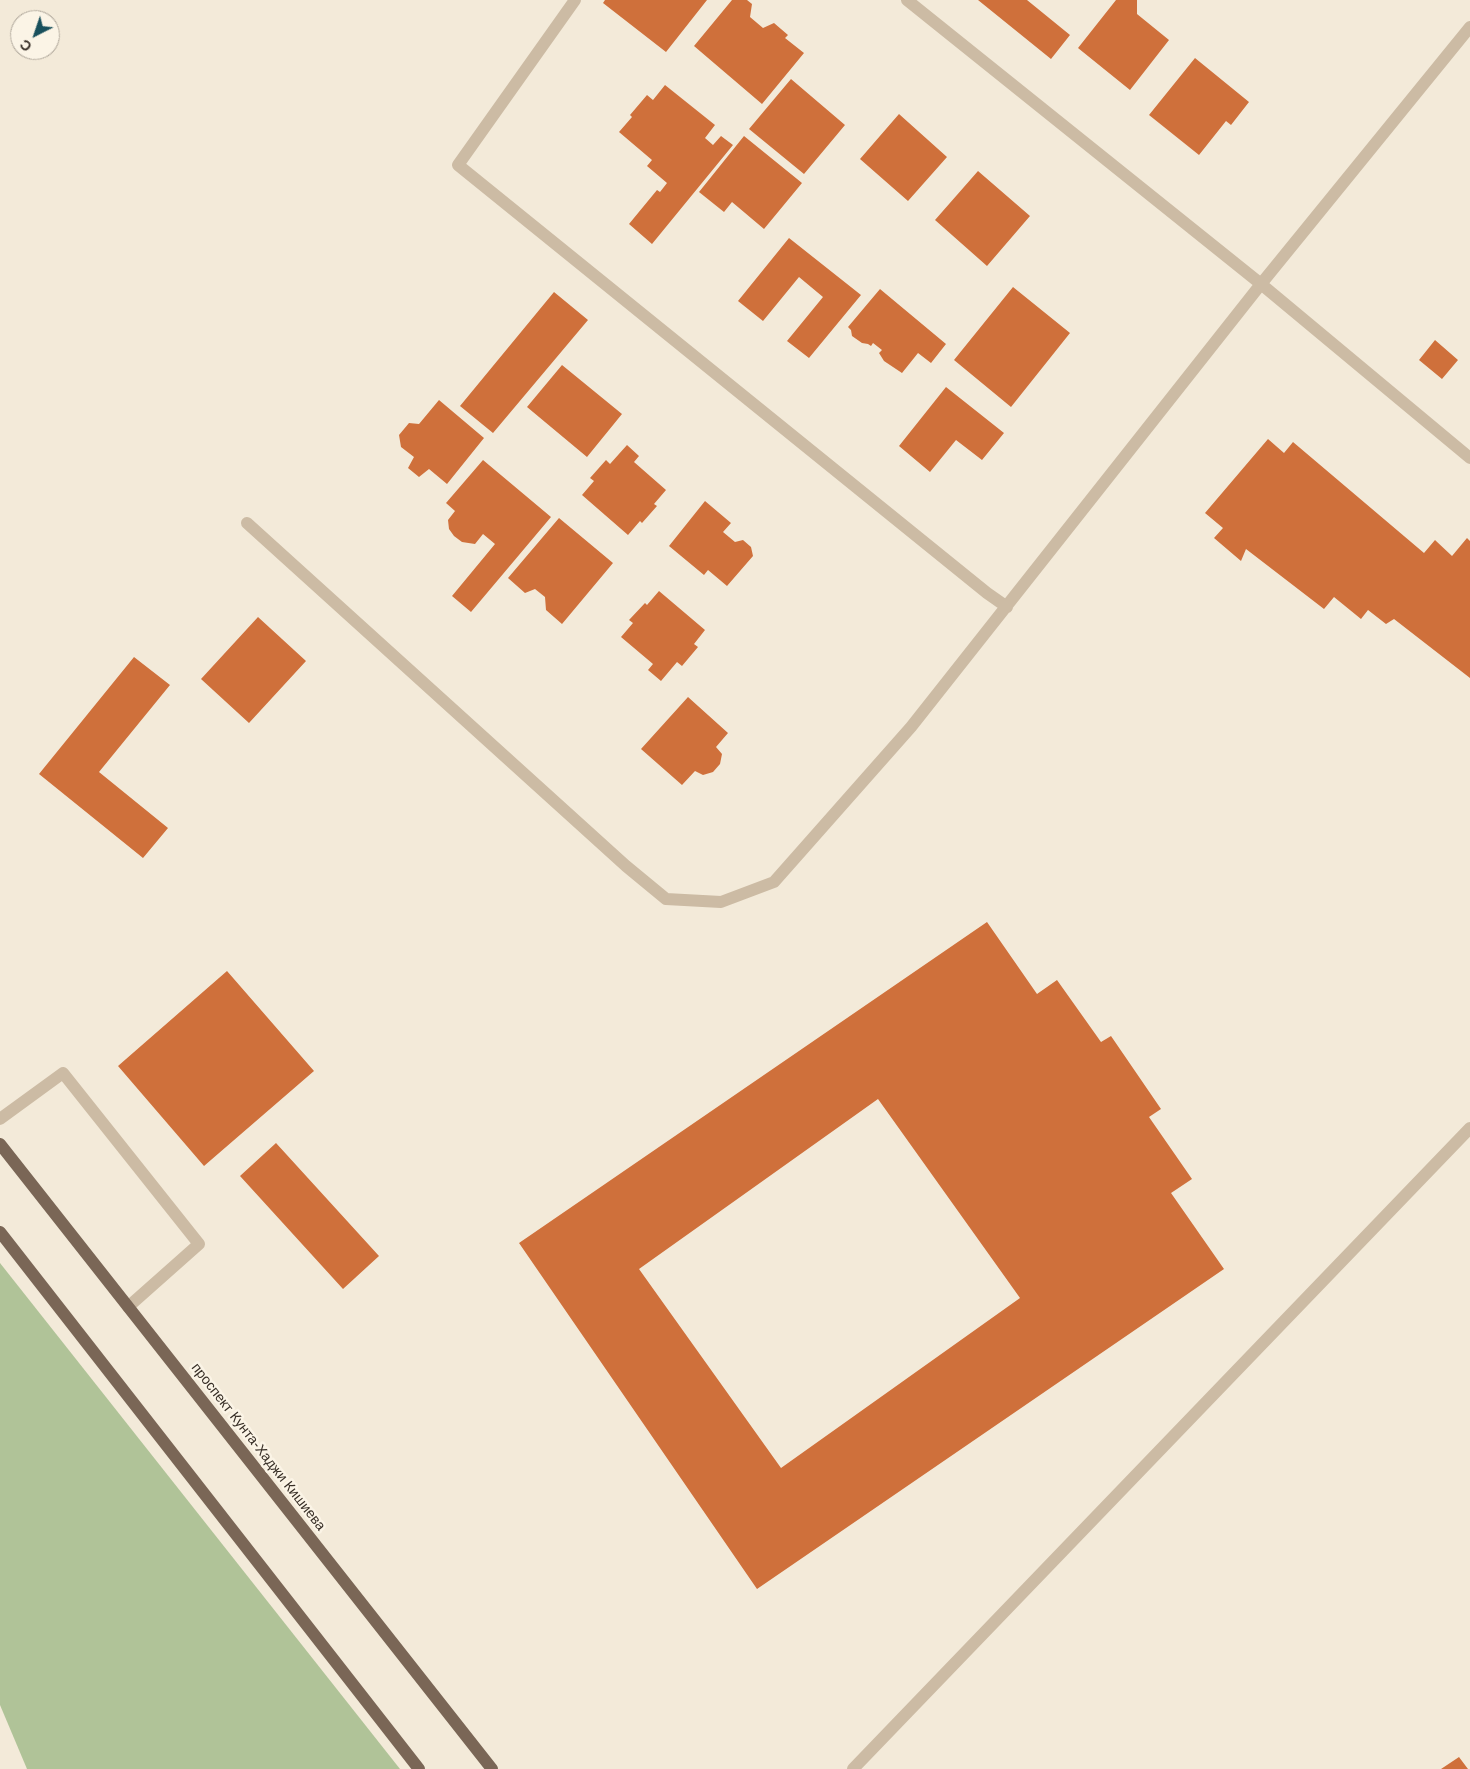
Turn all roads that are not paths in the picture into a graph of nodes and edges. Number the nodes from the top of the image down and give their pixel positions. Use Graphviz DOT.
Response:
graph roads {
  1 [pos="574,0"];
  2 [pos="907,0"];
  3 [pos="1470,27"];
  4 [pos="1261,284"];
  5 [pos="1470,458"];
  6 [pos="247,523"];
  7 [pos="1007,607"];
  8 [pos="0,1120"];
  9 [pos="1470,1128"];
  10 [pos="0,1144"];
  11 [pos="0,1232"];
  12 [pos="128,1307"];
  13 [pos="418,1769"];
  14 [pos="492,1769"];
  15 [pos="852,1769"];
  1 -- 7 [label="street"];
  2 -- 4 [label="street"];
  3 -- 4 [label="street"];
  4 -- 5 [label="street"];
  4 -- 7 [label="street"];
  6 -- 7 [label="street"];
  8 -- 12 [label="street"];
  9 -- 15 [label="street"];
  10 -- 12 [label="main road, проспект Кунта-Хаджи Кишиева"];
  11 -- 13 [label="main road"];
  12 -- 14 [label="main road, проспект Кунта-Хаджи Кишиева"];
}
